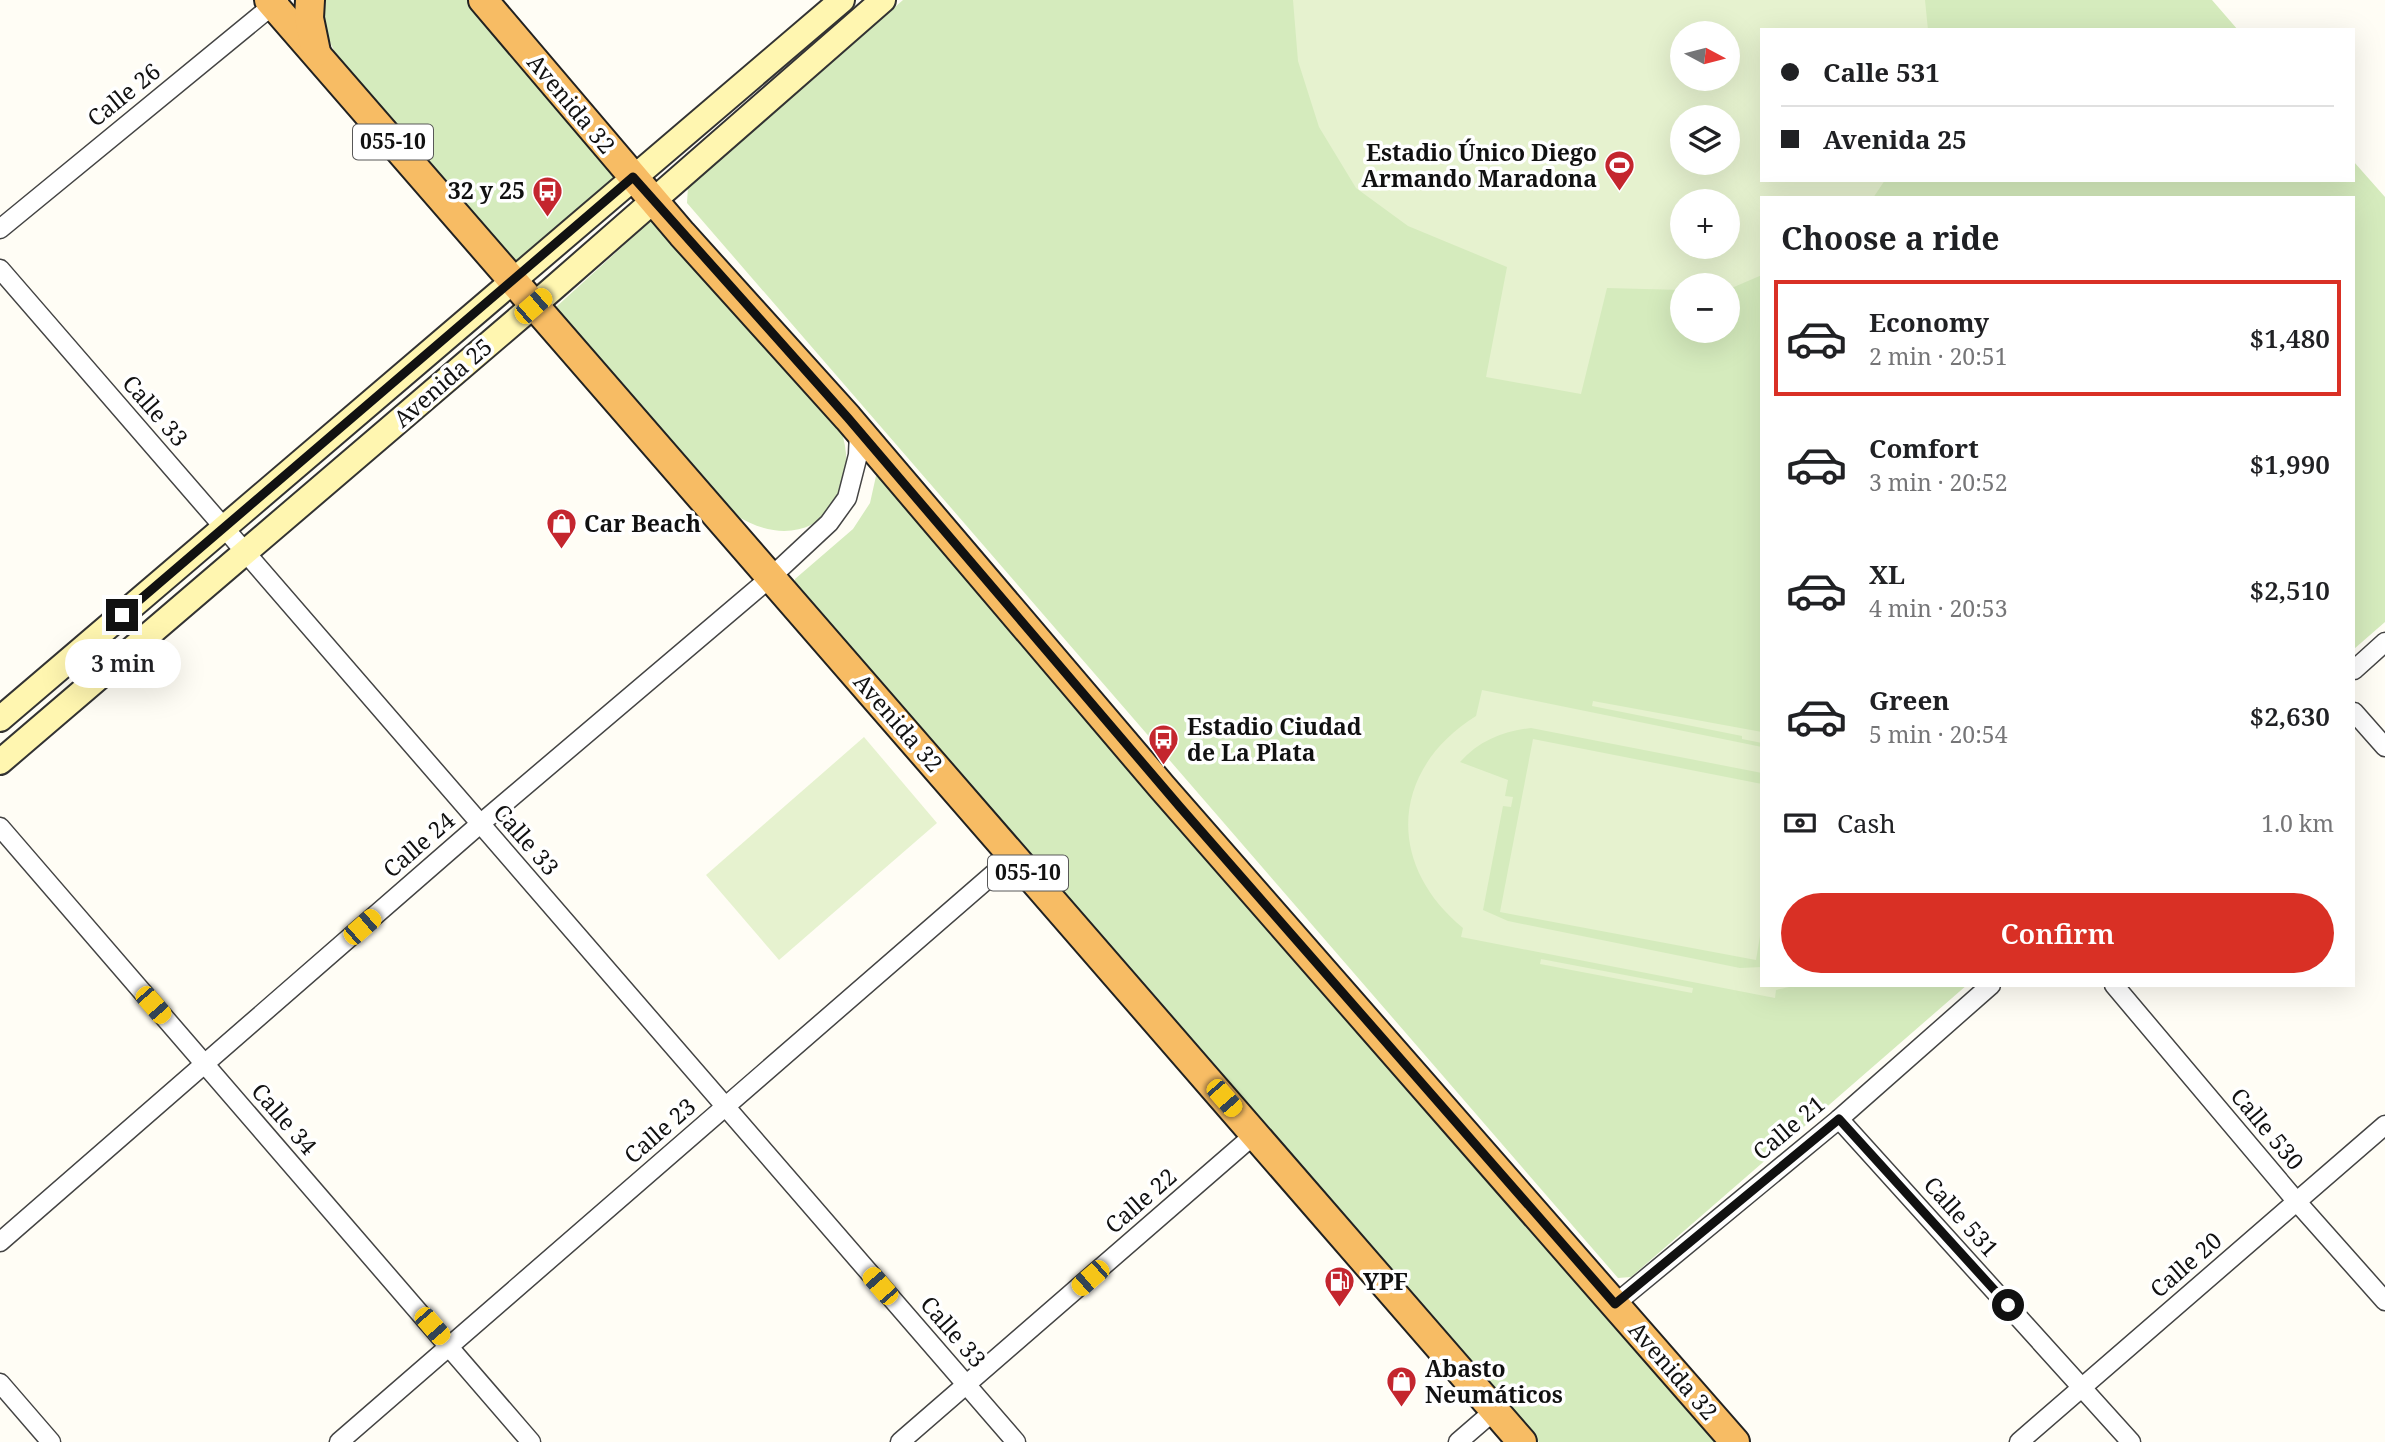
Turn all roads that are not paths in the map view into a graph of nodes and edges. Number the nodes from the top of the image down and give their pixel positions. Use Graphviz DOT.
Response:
graph roads {
  1 [pos="310,0"];
  2 [pos="483,0"];
  3 [pos="842,0"];
  4 [pos="274,2"];
  5 [pos="877,2"];
  6 [pos="316,52"];
  7 [pos="633,177"];
  8 [pos="653,200"];
  9 [pos="0,229"];
  10 [pos="0,269"];
  11 [pos="512,281"];
  12 [pos="533,306"];
  13 [pos="859,432"];
  14 [pos="223,527"];
  15 [pos="245,552"];
  16 [pos="771,577"];
  17 [pos="2385,642"];
  18 [pos="2355,669"];
  19 [pos="2355,713"];
  20 [pos="0,719"];
  21 [pos="2385,747"];
  22 [pos="0,762"];
  23 [pos="481,824"];
  24 [pos="0,827"];
  25 [pos="1014,856"];
  26 [pos="1989,987"];
  27 [pos="2116,987"];
  28 [pos="205,1064"];
  29 [pos="725,1107"];
  30 [pos="1839,1119"];
  31 [pos="2385,1125"];
  32 [pos="1255,1134"];
  33 [pos="2297,1202"];
  34 [pos="0,1242"];
  35 [pos="2385,1301"];
  36 [pos="1615,1304"];
  37 [pos="449,1347"];
  38 [pos="0,1383"];
  39 [pos="966,1385"];
  40 [pos="2083,1387"];
  41 [pos="1495,1410"];
  42 [pos="51,1442"];
  43 [pos="339,1442"];
  44 [pos="531,1442"];
  45 [pos="900,1442"];
  46 [pos="1016,1442"];
  47 [pos="1458,1442"];
  48 [pos="1522,1442"];
  49 [pos="1735,1442"];
  50 [pos="2019,1442"];
  51 [pos="2131,1442"];
  1 -- 6 [label="highway"];
  2 -- 7 [label="highway, Avenida 32"];
  3 -- 7 [label="main road, Avenida 25"];
  4 -- 6 [label="highway, Avenida 32 / 055-10"];
  4 -- 9 [label="street, Calle 26"];
  5 -- 8 [label="main road, Avenida 25"];
  6 -- 11 [label="highway, Avenida 32 / 055-10"];
  7 -- 8 [label="highway, Avenida 32"];
  7 -- 11 [label="main road, Avenida 25"];
  8 -- 12 [label="main road, Avenida 25"];
  8 -- 13 [label="highway, Avenida 32"];
  10 -- 14 [label="street, Calle 33"];
  11 -- 12 [label="highway, Avenida 32 / 055-10"];
  11 -- 14 [label="main road, Avenida 25"];
  12 -- 15 [label="main road, Avenida 25"];
  12 -- 16 [label="highway, Avenida 32 / 055-10"];
  13 -- 16 [label="street, Calle 24"];
  13 -- 36 [label="highway, Avenida 32"];
  14 -- 15 [label="street, Calle 33"];
  14 -- 20 [label="main road, Avenida 25"];
  15 -- 22 [label="main road, Avenida 25"];
  15 -- 23 [label="street, Calle 33"];
  16 -- 23 [label="street, Calle 24"];
  16 -- 25 [label="highway, Avenida 32 / 055-10"];
  17 -- 18 [label="street"];
  19 -- 21 [label="street"];
  23 -- 28 [label="street, Calle 24"];
  23 -- 29 [label="street, Calle 33"];
  24 -- 28 [label="street, Calle 34"];
  25 -- 29 [label="street, Calle 23"];
  25 -- 32 [label="highway, Avenida 32 / 055-10"];
  26 -- 30 [label="street, Calle 21"];
  27 -- 33 [label="street, Calle 530"];
  28 -- 34 [label="street, Calle 24"];
  28 -- 37 [label="street, Calle 34"];
  29 -- 37 [label="street, Calle 23"];
  29 -- 39 [label="street, Calle 33"];
  30 -- 36 [label="street, Calle 21"];
  30 -- 40 [label="street, Calle 531"];
  31 -- 33 [label="street, Calle 20"];
  32 -- 39 [label="street, Calle 22"];
  32 -- 41 [label="highway, Avenida 32 / 055-10"];
  33 -- 35 [label="street, Calle 530"];
  33 -- 40 [label="street, Calle 20"];
  36 -- 49 [label="highway, Avenida 32"];
  37 -- 43 [label="street, Calle 23"];
  37 -- 44 [label="street, Calle 34"];
  38 -- 42 [label="street"];
  39 -- 45 [label="street, Calle 22"];
  39 -- 46 [label="street, Calle 33"];
  40 -- 50 [label="street, Calle 20"];
  40 -- 51 [label="street, Calle 531"];
  41 -- 47 [label="street"];
  41 -- 48 [label="highway, Avenida 32 / 055-10"];
}
